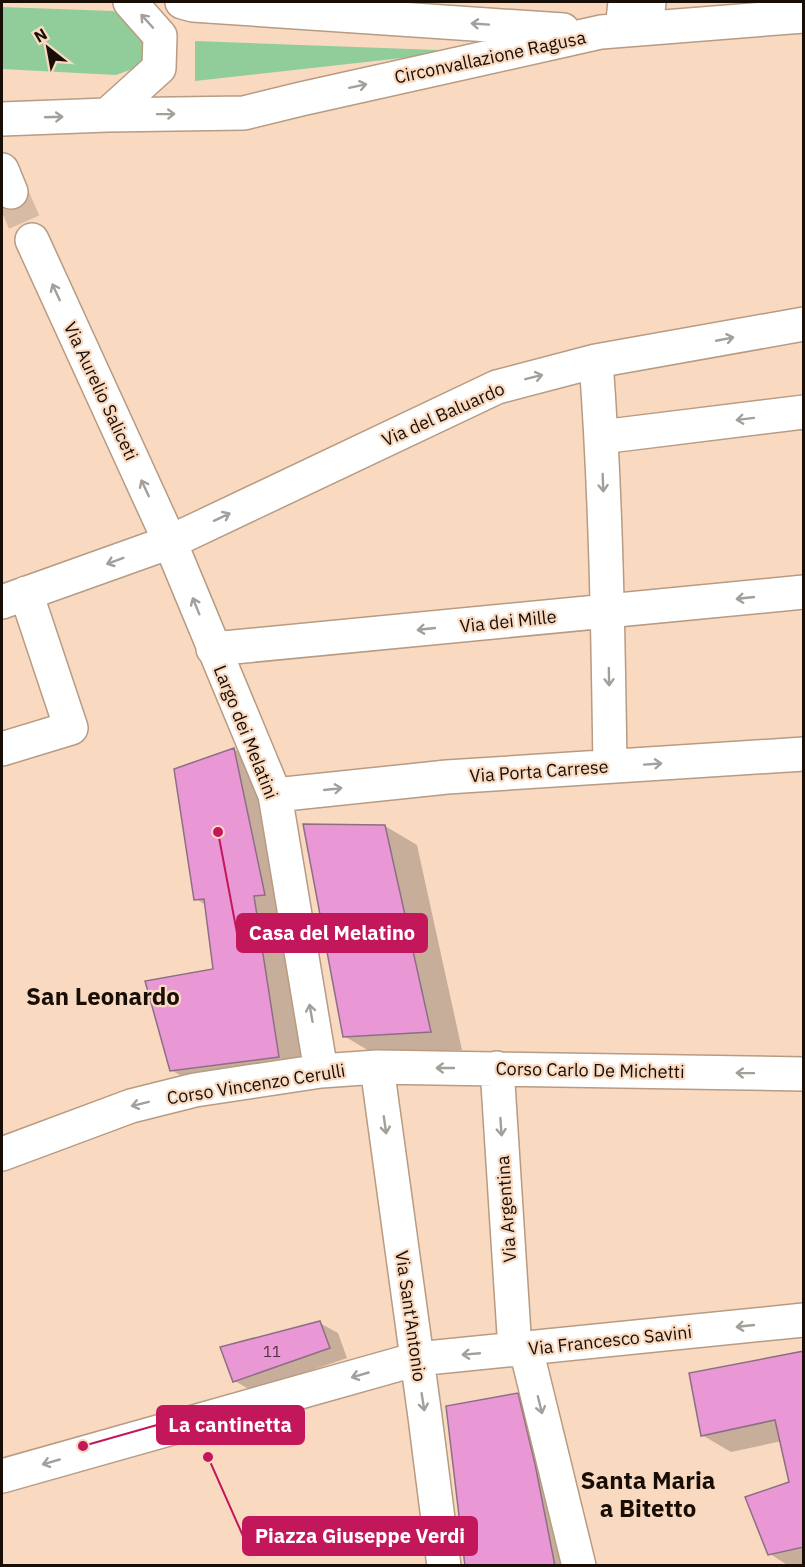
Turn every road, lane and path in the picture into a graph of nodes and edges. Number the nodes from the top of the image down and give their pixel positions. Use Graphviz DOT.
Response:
graph roads {
  1 [pos="130,2"];
  2 [pos="182,2"];
  3 [pos="525,14"];
  4 [pos="804,16"];
  5 [pos="629,19"];
  6 [pos="107,115"];
  7 [pos="2,118"];
  8 [pos="32,240"];
  9 [pos="804,324"];
  10 [pos="596,361"];
  11 [pos="804,412"];
  12 [pos="602,437"];
  13 [pos="170,542"];
  14 [pos="804,592"];
  15 [pos="14,598"];
  16 [pos="608,611"];
  17 [pos="213,649"];
  18 [pos="2,749"];
  19 [pos="804,754"];
  20 [pos="610,766"];
  21 [pos="274,795"];
  22 [pos="377,1067"];
  23 [pos="497,1068"];
  24 [pos="321,1071"];
  25 [pos="804,1074"];
  26 [pos="2,1154"];
  27 [pos="804,1320"];
  28 [pos="520,1349"];
  29 [pos="417,1359"];
  30 [pos="2,1476"];
  31 [pos="444,1566"];
  32 [pos="579,1566"];
  6 -- 1 [label="street, one-way"];
  3 -- 2 [label="street, Circonvallazione Ragusa, one-way"];
  3 -- 5 [label="street, Circonvallazione Ragusa"];
  4 -- 5 [label="street"];
  6 -- 5 [label="street, Circonvallazione Ragusa, one-way"];
  7 -- 6 [label="street, Circonvallazione Ragusa, one-way"];
  13 -- 8 [label="street, Via Aurelio Saliceti, one-way"];
  10 -- 9 [label="street, Via del Baluardo, one-way"];
  10 -- 12 [label="street"];
  13 -- 10 [label="street, Via del Baluardo, one-way"];
  11 -- 12 [label="street, one-way"];
  12 -- 16 [label="street, one-way"];
  13 -- 15 [label="street, Via del Baluardo, one-way"];
  17 -- 13 [label="street, Largo dei Melatini, one-way"];
  14 -- 16 [label="street, Via dei Mille, one-way"];
  15 -- 18 [label="street"];
  16 -- 17 [label="street, Via dei Mille, one-way"];
  16 -- 20 [label="street, one-way"];
  17 -- 21 [label="street, Largo dei Melatini"];
  20 -- 19 [label="street, Via Porta Carrese, one-way"];
  21 -- 20 [label="street, Via Porta Carrese, one-way"];
  24 -- 21 [label="street, Largo dei Melatini, one-way"];
  23 -- 22 [label="street, Corso Carlo De Michetti, one-way"];
  22 -- 24 [label="street, Corso Vincenzo Cerulli"];
  22 -- 29 [label="street, Via Sant'Antonio, one-way"];
  25 -- 23 [label="street, Corso Carlo De Michetti, one-way"];
  23 -- 28 [label="street, Via Argentina, one-way"];
  24 -- 26 [label="street, Corso Vincenzo Cerulli, one-way"];
  27 -- 28 [label="street, Via Francesco Savini, one-way"];
  28 -- 29 [label="street, Via Francesco Savini, one-way"];
  28 -- 32 [label="street, Via Argentina, one-way"];
  29 -- 30 [label="street, Via Francesco Savini, one-way"];
  29 -- 31 [label="street, Via Sant'Antonio, one-way"];
}
